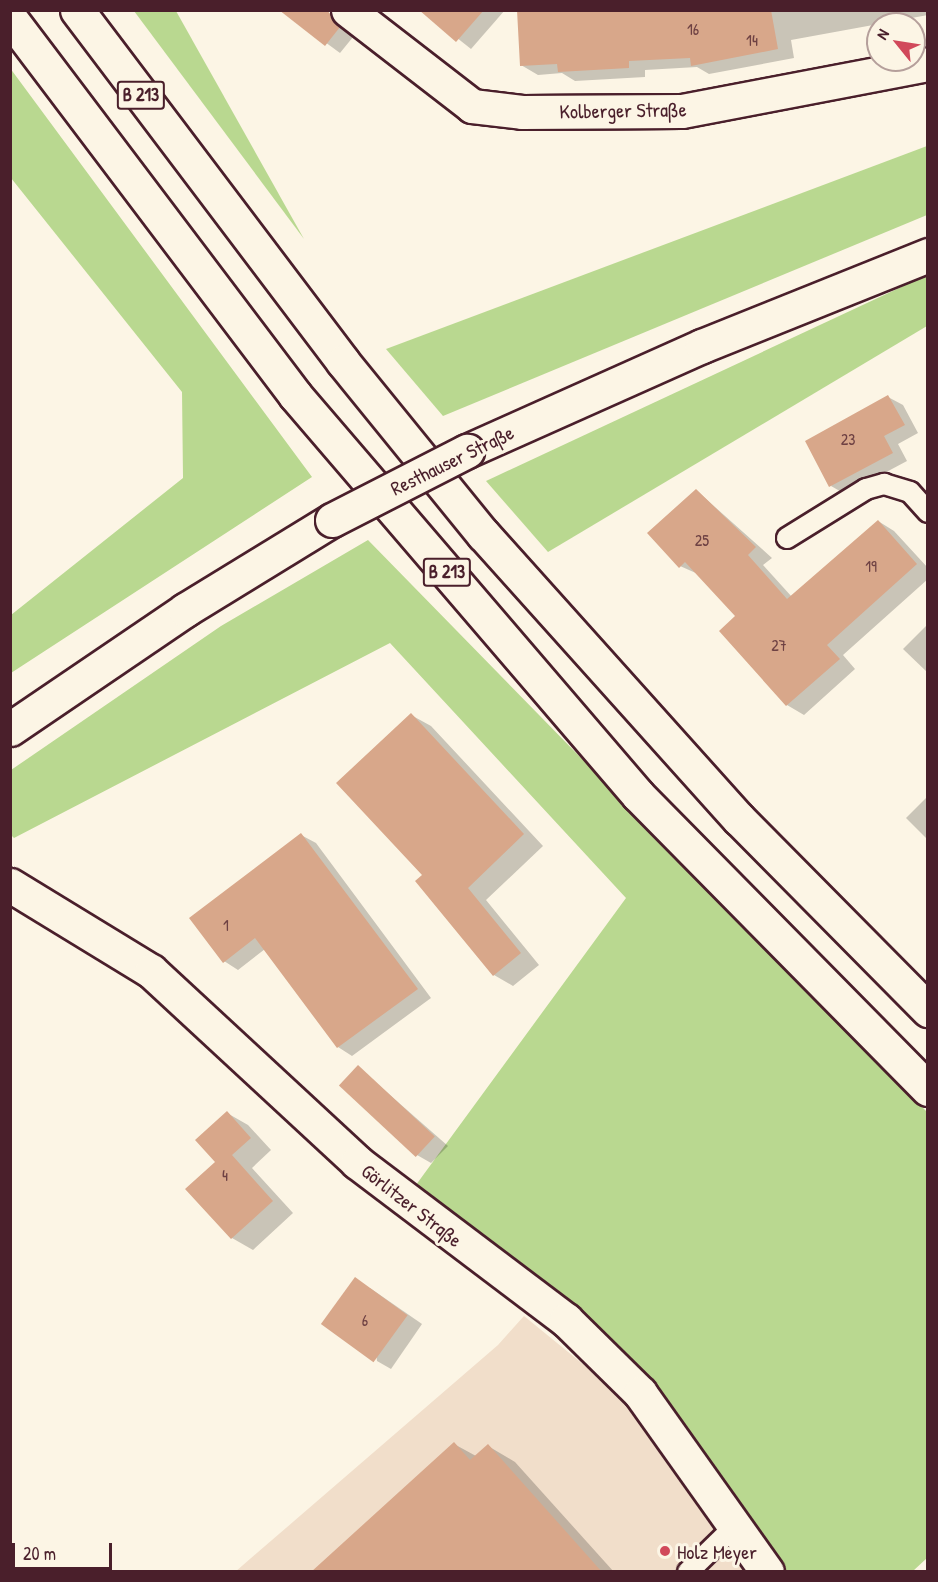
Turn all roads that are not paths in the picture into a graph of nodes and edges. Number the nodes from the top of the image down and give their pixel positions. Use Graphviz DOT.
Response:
graph roads {
  1 [pos="77,10"];
  2 [pos="348,10"];
  3 [pos="10,18"];
  4 [pos="927,64"];
  5 [pos="927,255"];
  6 [pos="927,512"];
  7 [pos="787,538"];
  8 [pos="10,729"];
  9 [pos="10,885"];
  10 [pos="927,1010"];
  11 [pos="927,1089"];
  12 [pos="735,1526"];
  13 [pos="688,1572"];
  14 [pos="767,1572"];
  1 -- 10 [label="main road, B 213"];
  2 -- 4 [label="main road, Kolberger Straße"];
  3 -- 11 [label="main road, B 213"];
  5 -- 8 [label="main road, Resthauser Straße, bridge"];
  6 -- 7 [label="lane"];
  9 -- 12 [label="main road, Görlitzer Straße"];
  12 -- 13 [label="lane"];
  12 -- 14 [label="main road, Görlitzer Straße"];
}
